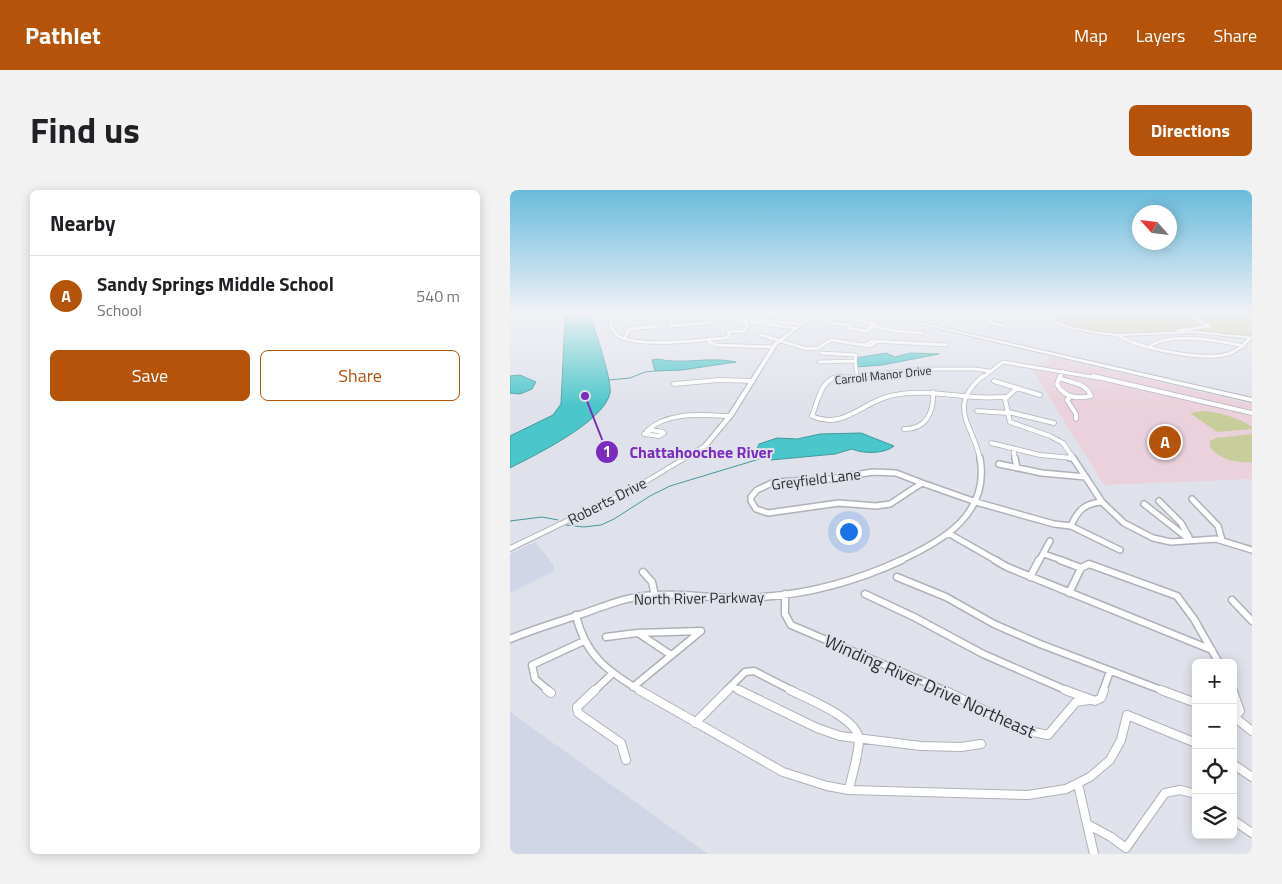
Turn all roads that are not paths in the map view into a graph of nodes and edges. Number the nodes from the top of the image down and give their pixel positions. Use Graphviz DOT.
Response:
graph roads {
  1 [pos="714,344"];
  2 [pos="777,344"];
  3 [pos="790,344"];
  4 [pos="825,344"];
  5 [pos="857,344"];
  6 [pos="874,344"];
  7 [pos="929,344"];
  8 [pos="1009,344"];
  9 [pos="1024,344"];
  10 [pos="1138,344"];
  11 [pos="1233,344"];
  12 [pos="946,345"];
  13 [pos="1149,346"];
  14 [pos="1244,346"];
  15 [pos="773,347"];
  16 [pos="821,354"];
  17 [pos="855,361"];
  18 [pos="819,362"];
  19 [pos="989,371"];
  20 [pos="1063,371"];
  21 [pos="857,375"];
  22 [pos="1060,378"];
  23 [pos="753,381"];
  24 [pos="994,381"];
  25 [pos="674,384"];
  26 [pos="1017,388"];
  27 [pos="933,392"];
  28 [pos="1040,395"];
  29 [pos="966,396"];
  30 [pos="1252,396"];
  31 [pos="1006,397"];
  32 [pos="1070,397"];
  33 [pos="1252,400"];
  34 [pos="977,411"];
  35 [pos="1008,413"];
  36 [pos="1252,413"];
  37 [pos="730,416"];
  38 [pos="1076,419"];
  39 [pos="1054,423"];
  40 [pos="904,429"];
  41 [pos="647,431"];
  42 [pos="991,443"];
  43 [pos="1013,448"];
  44 [pos="1073,458"];
  45 [pos="999,464"];
  46 [pos="1017,468"];
  47 [pos="1086,477"];
  48 [pos="922,483"];
  49 [pos="1192,499"];
  50 [pos="1159,501"];
  51 [pos="976,502"];
  52 [pos="1102,502"];
  53 [pos="1144,504"];
  54 [pos="1070,526"];
  55 [pos="948,533"];
  56 [pos="1190,540"];
  57 [pos="1222,540"];
  58 [pos="1050,541"];
  59 [pos="510,549"];
  60 [pos="1120,550"];
  61 [pos="1252,550"];
  62 [pos="1044,554"];
  63 [pos="1081,568"];
  64 [pos="643,572"];
  65 [pos="1030,576"];
  66 [pos="898,577"];
  67 [pos="1069,593"];
  68 [pos="785,594"];
  69 [pos="865,594"];
  70 [pos="656,596"];
  71 [pos="1232,600"];
  72 [pos="576,615"];
  73 [pos="1252,621"];
  74 [pos="637,633"];
  75 [pos="606,637"];
  76 [pos="510,639"];
  77 [pos="584,641"];
  78 [pos="1212,650"];
  79 [pos="671,655"];
  80 [pos="1217,659"];
  81 [pos="1110,671"];
  82 [pos="612,674"];
  83 [pos="731,686"];
  84 [pos="632,687"];
  85 [pos="551,693"];
  86 [pos="1089,700"];
  87 [pos="1192,702"];
  88 [pos="1237,702"];
  89 [pos="1237,714"];
  90 [pos="1237,720"];
  91 [pos="695,723"];
  92 [pos="1252,731"];
  93 [pos="859,740"];
  94 [pos="1192,741"];
  95 [pos="981,744"];
  96 [pos="626,760"];
  97 [pos="1237,767"];
  98 [pos="1252,777"];
  99 [pos="1078,784"];
  100 [pos="849,790"];
  101 [pos="1192,792"];
  102 [pos="1237,823"];
  103 [pos="1087,824"];
  104 [pos="1252,833"];
  105 [pos="1094,854"];
  1 -- 15 [label="street"];
  2 -- 15 [label="street, Roberts Drive"];
  3 -- 4 [label="street"];
  5 -- 6 [label="street"];
  7 -- 12 [label="street"];
  8 -- 33 [label="highway"];
  9 -- 30 [label="highway"];
  10 -- 13 [label="street"];
  11 -- 14 [label="street"];
  13 -- 14 [label="street"];
  15 -- 23 [label="street, Roberts Drive"];
  16 -- 17 [label="street"];
  17 -- 18 [label="street"];
  17 -- 21 [label="street"];
  19 -- 20 [label="street"];
  19 -- 21 [label="street, Carroll Manor Drive"];
  19 -- 29 [label="street"];
  20 -- 22 [label="street"];
  20 -- 36 [label="street"];
  21 -- 27 [label="street, Carroll Manor Drive"];
  22 -- 32 [label="street"];
  22 -- 32 [label="street"];
  23 -- 25 [label="street"];
  23 -- 37 [label="street, Roberts Drive"];
  24 -- 26 [label="street"];
  26 -- 28 [label="street"];
  26 -- 31 [label="street"];
  27 -- 29 [label="street, Carroll Manor Drive"];
  27 -- 40 [label="street"];
  29 -- 31 [label="street, Carroll Manor Drive"];
  29 -- 51 [label="street, North River Parkway"];
  31 -- 35 [label="street"];
  32 -- 38 [label="street"];
  34 -- 35 [label="street"];
  35 -- 39 [label="street"];
  35 -- 44 [label="street"];
  37 -- 41 [label="street"];
  37 -- 59 [label="street, Roberts Drive"];
  42 -- 43 [label="street"];
  43 -- 44 [label="street"];
  43 -- 46 [label="street"];
  44 -- 47 [label="street"];
  45 -- 46 [label="street"];
  46 -- 47 [label="street"];
  47 -- 52 [label="street"];
  48 -- 48 [label="street, Greyfield Lane"];
  48 -- 51 [label="street, Greyfield Lane"];
  49 -- 57 [label="street"];
  50 -- 56 [label="street"];
  51 -- 54 [label="street, Greyfield Lane"];
  51 -- 55 [label="street, North River Parkway"];
  52 -- 54 [label="street"];
  52 -- 56 [label="street"];
  53 -- 56 [label="street"];
  54 -- 60 [label="street, Greyfield Lane"];
  55 -- 65 [label="street"];
  55 -- 68 [label="street, North River Parkway"];
  56 -- 57 [label="street"];
  57 -- 61 [label="street"];
  58 -- 62 [label="street"];
  62 -- 63 [label="street"];
  62 -- 65 [label="street"];
  63 -- 67 [label="street"];
  63 -- 78 [label="street"];
  64 -- 70 [label="street"];
  65 -- 67 [label="street"];
  66 -- 81 [label="street"];
  67 -- 78 [label="street"];
  68 -- 70 [label="street, North River Parkway"];
  68 -- 86 [label="street, Winding River Drive Northeast"];
  69 -- 86 [label="street"];
  70 -- 72 [label="street, North River Parkway"];
  71 -- 73 [label="street"];
  72 -- 76 [label="street, North River Parkway"];
  72 -- 77 [label="street"];
  74 -- 75 [label="street"];
  74 -- 79 [label="street"];
  74 -- 79 [label="street"];
  77 -- 82 [label="street"];
  77 -- 85 [label="street"];
  78 -- 80 [label="street"];
  79 -- 84 [label="street"];
  81 -- 86 [label="street"];
  81 -- 87 [label="street"];
  82 -- 84 [label="street"];
  82 -- 96 [label="street"];
  83 -- 91 [label="street"];
  83 -- 93 [label="street"];
  83 -- 93 [label="street"];
  84 -- 91 [label="street"];
  88 -- 89 [label="street"];
  90 -- 92 [label="street"];
  91 -- 100 [label="street"];
  93 -- 95 [label="street"];
  93 -- 100 [label="street"];
  94 -- 99 [label="street"];
  97 -- 98 [label="street"];
  99 -- 100 [label="street"];
  99 -- 103 [label="street"];
  101 -- 103 [label="street"];
  102 -- 104 [label="street"];
  103 -- 105 [label="street"];
}
